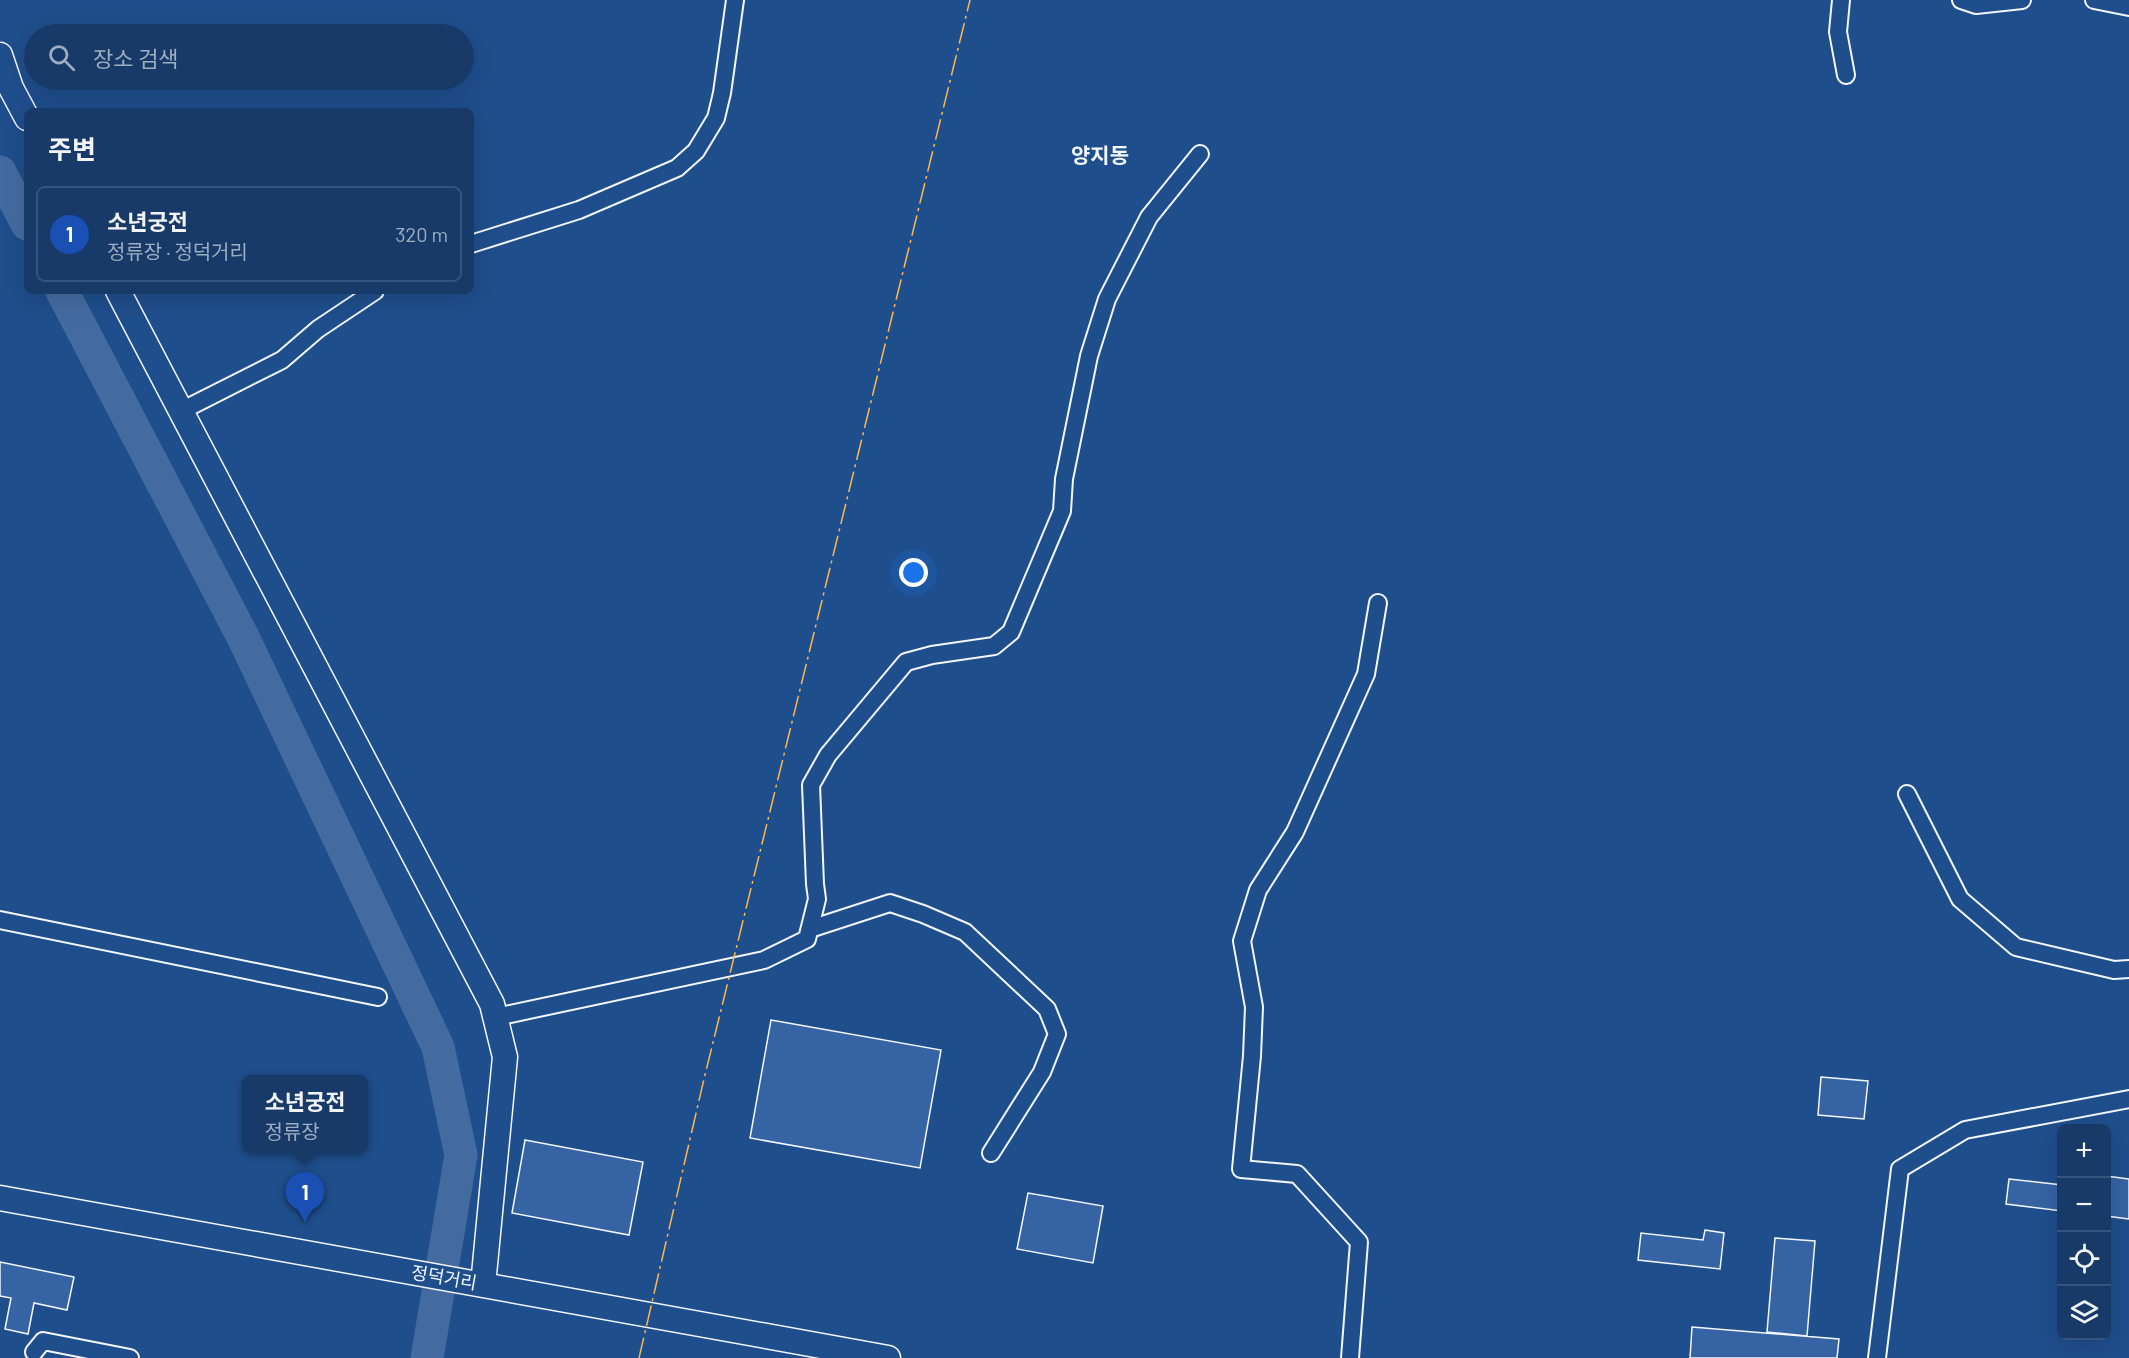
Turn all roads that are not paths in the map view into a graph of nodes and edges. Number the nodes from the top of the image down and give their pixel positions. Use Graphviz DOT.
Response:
graph roads {
  1 [pos="735,0"];
  2 [pos="1841,0"];
  3 [pos="1961,0"];
  4 [pos="2022,0"];
  5 [pos="2094,0"];
  6 [pos="2129,7"];
  7 [pos="0,55"];
  8 [pos="1846,75"];
  9 [pos="6,88"];
  10 [pos="24,114"];
  11 [pos="1200,154"];
  12 [pos="474,243"];
  13 [pos="120,294"];
  14 [pos="370,294"];
  15 [pos="181,411"];
  16 [pos="1378,603"];
  17 [pos="1907,794"];
  18 [pos="0,920"];
  19 [pos="810,929"];
  20 [pos="2129,969"];
  21 [pos="378,997"];
  22 [pos="496,1017"];
  23 [pos="2129,1099"];
  24 [pos="991,1153"];
  25 [pos="0,1198"];
  26 [pos="473,1283"];
  27 [pos="34,1352"];
  28 [pos="130,1358"];
  29 [pos="888,1358"];
  30 [pos="1350,1358"];
  31 [pos="1877,1358"];
  1 -- 12 [label="street"];
  2 -- 8 [label="street"];
  3 -- 4 [label="street"];
  5 -- 6 [label="street"];
  7 -- 9 [label="street"];
  9 -- 10 [label="street"];
  11 -- 19 [label="street"];
  13 -- 15 [label="street"];
  14 -- 15 [label="street"];
  15 -- 22 [label="street"];
  16 -- 30 [label="street"];
  17 -- 20 [label="street"];
  18 -- 21 [label="street"];
  19 -- 22 [label="street"];
  19 -- 24 [label="street"];
  22 -- 26 [label="street"];
  23 -- 31 [label="street"];
  25 -- 26 [label="street, 정덕거리"];
  26 -- 29 [label="street, 정덕거리"];
  27 -- 28 [label="street"];
}
